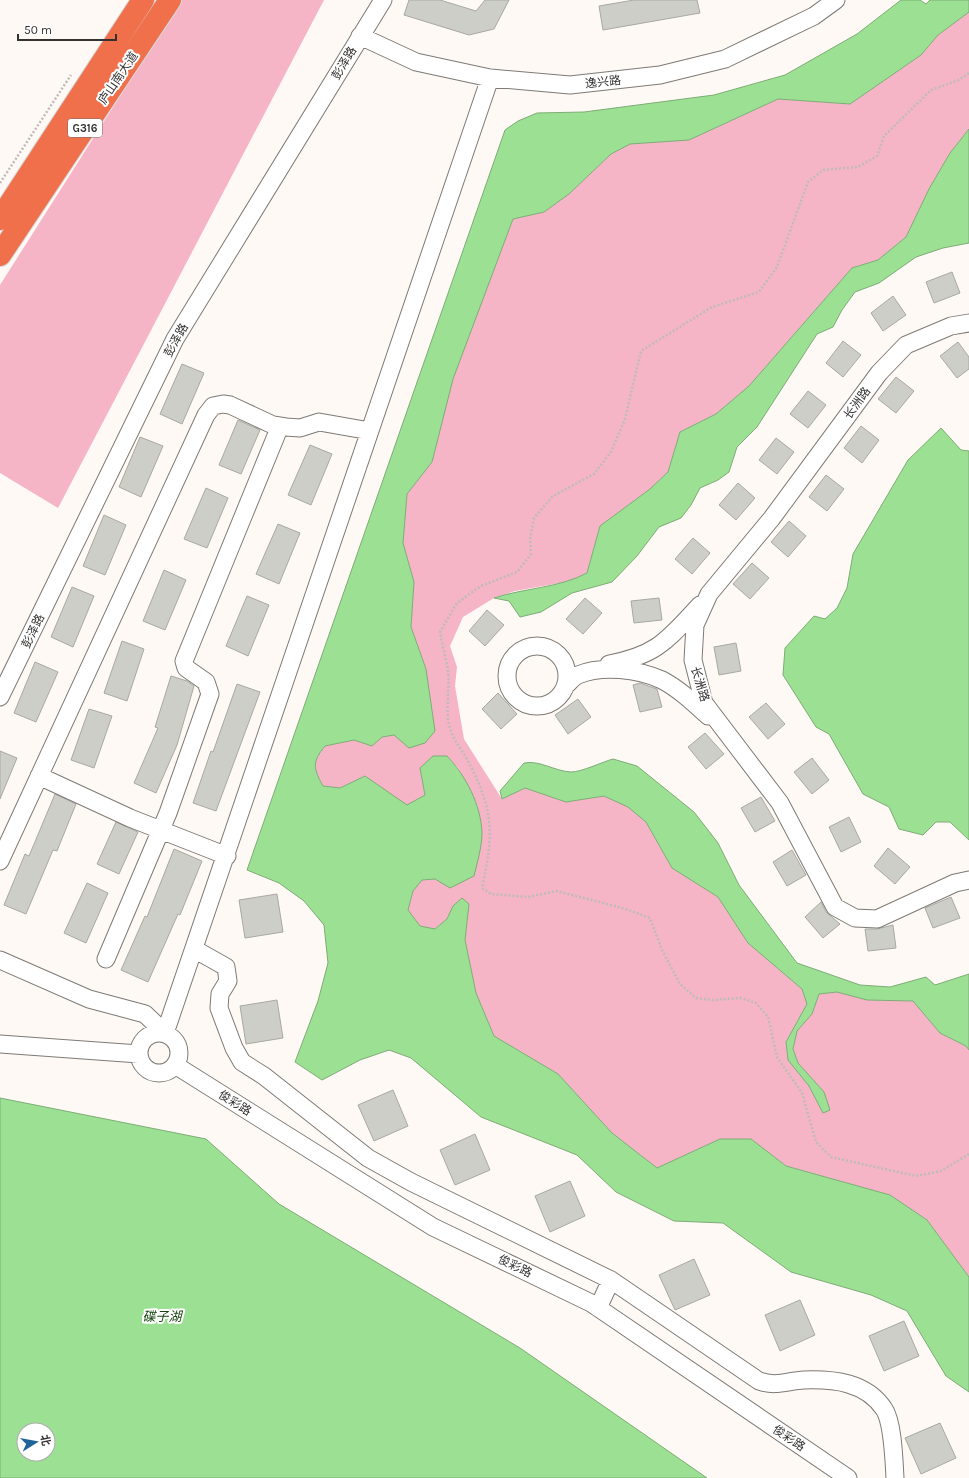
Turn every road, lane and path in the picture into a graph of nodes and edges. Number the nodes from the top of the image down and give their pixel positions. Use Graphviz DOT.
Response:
graph roads {
  1 [pos="143,0"];
  2 [pos="170,0"];
  3 [pos="383,0"];
  4 [pos="836,0"];
  5 [pos="360,36"];
  6 [pos="74,72"];
  7 [pos="969,73"];
  8 [pos="490,78"];
  9 [pos="0,183"];
  10 [pos="0,219"];
  11 [pos="0,255"];
  12 [pos="969,324"];
  13 [pos="280,426"];
  14 [pos="370,431"];
  15 [pos="710,594"];
  16 [pos="562,660"];
  17 [pos="566,686"];
  18 [pos="0,698"];
  19 [pos="726,731"];
  20 [pos="39,776"];
  21 [pos="161,830"];
  22 [pos="227,856"];
  23 [pos="0,861"];
  24 [pos="969,880"];
  25 [pos="194,949"];
  26 [pos="106,959"];
  27 [pos="0,960"];
  28 [pos="165,1034"];
  29 [pos="0,1044"];
  30 [pos="139,1054"];
  31 [pos="175,1065"];
  32 [pos="969,1154"];
  33 [pos="611,1280"];
  34 [pos="598,1308"];
  35 [pos="848,1478"];
  36 [pos="895,1478"];
  1 -- 10 [label="highway, 庐山南大道 / G316"];
  2 -- 11 [label="highway, 庐山南大道 / G316"];
  3 -- 5 [label="street, 彭泽路"];
  4 -- 8 [label="street, 逸兴路"];
  5 -- 8 [label="street, 逸兴路"];
  5 -- 18 [label="street, 彭泽路"];
  6 -- 9 [label="path"];
  7 -- 32 [label="path"];
  8 -- 14 [label="street"];
  12 -- 15 [label="street, 长洲路"];
  13 -- 14 [label="street"];
  13 -- 20 [label="street"];
  13 -- 21 [label="street"];
  14 -- 22 [label="street"];
  15 -- 16 [label="street"];
  15 -- 19 [label="street, 长洲路"];
  16 -- 17 [label="street"];
  16 -- 17 [label="street"];
  17 -- 19 [label="street"];
  19 -- 24 [label="street, 长洲路"];
  20 -- 21 [label="street"];
  20 -- 23 [label="street"];
  21 -- 22 [label="street"];
  21 -- 26 [label="street"];
  22 -- 25 [label="street"];
  25 -- 28 [label="street"];
  25 -- 33 [label="street"];
  27 -- 28 [label="street"];
  28 -- 30 [label="street"];
  28 -- 31 [label="street"];
  29 -- 30 [label="street"];
  30 -- 31 [label="street"];
  31 -- 34 [label="street, 俊彩路"];
  33 -- 34 [label="street"];
  33 -- 36 [label="street"];
  34 -- 35 [label="street, 俊彩路"];
}
